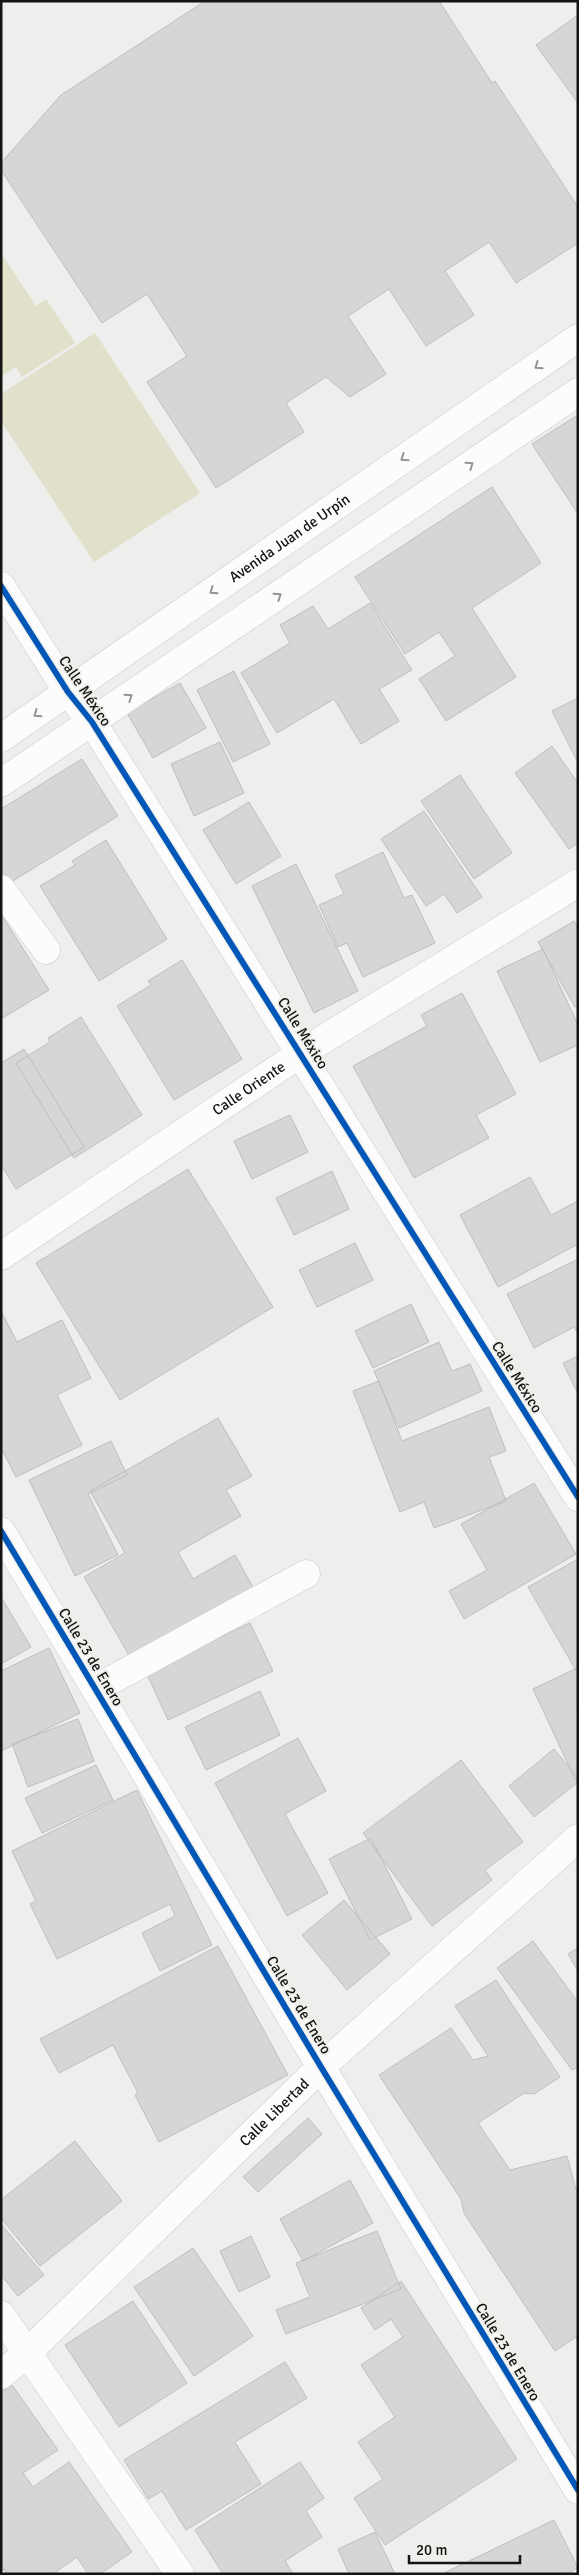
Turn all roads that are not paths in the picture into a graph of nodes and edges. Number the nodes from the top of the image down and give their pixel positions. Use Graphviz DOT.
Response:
graph roads {
  1 [pos="578,338"];
  2 [pos="578,392"];
  3 [pos="1,586"];
  4 [pos="68,692"];
  5 [pos="92,722"];
  6 [pos="1,738"];
  7 [pos="1,783"];
  8 [pos="578,883"];
  9 [pos="1,889"];
  10 [pos="46,950"];
  11 [pos="301,1053"];
  12 [pos="1,1256"];
  13 [pos="578,1497"];
  14 [pos="1,1531"];
  15 [pos="306,1574"];
  16 [pos="96,1689"];
  17 [pos="578,1838"];
  18 [pos="321,2067"];
  19 [pos="1,2315"];
  20 [pos="27,2353"];
  21 [pos="1,2375"];
  22 [pos="578,2490"];
  23 [pos="180,2574"];
  1 -- 4 [label="street, Avenida Juan de Urpín, one-way"];
  5 -- 2 [label="street, one-way"];
  3 -- 4 [label="street, Calle México"];
  4 -- 5 [label="street, Calle México"];
  4 -- 6 [label="street, Avenida Juan de Urpín, one-way"];
  5 -- 7 [label="street"];
  5 -- 11 [label="street, Calle México"];
  8 -- 11 [label="street, Calle Oriente"];
  9 -- 10 [label="street"];
  11 -- 12 [label="street, Calle Oriente"];
  11 -- 13 [label="street, Calle México"];
  14 -- 16 [label="street, Calle 23 de Enero"];
  15 -- 16 [label="street"];
  16 -- 18 [label="street, Calle 23 de Enero"];
  17 -- 18 [label="street, Calle Libertad"];
  18 -- 20 [label="street, Calle Libertad"];
  18 -- 22 [label="street, Calle 23 de Enero"];
  19 -- 20 [label="street"];
  20 -- 21 [label="street, Calle Libertad"];
  20 -- 23 [label="street"];
}
